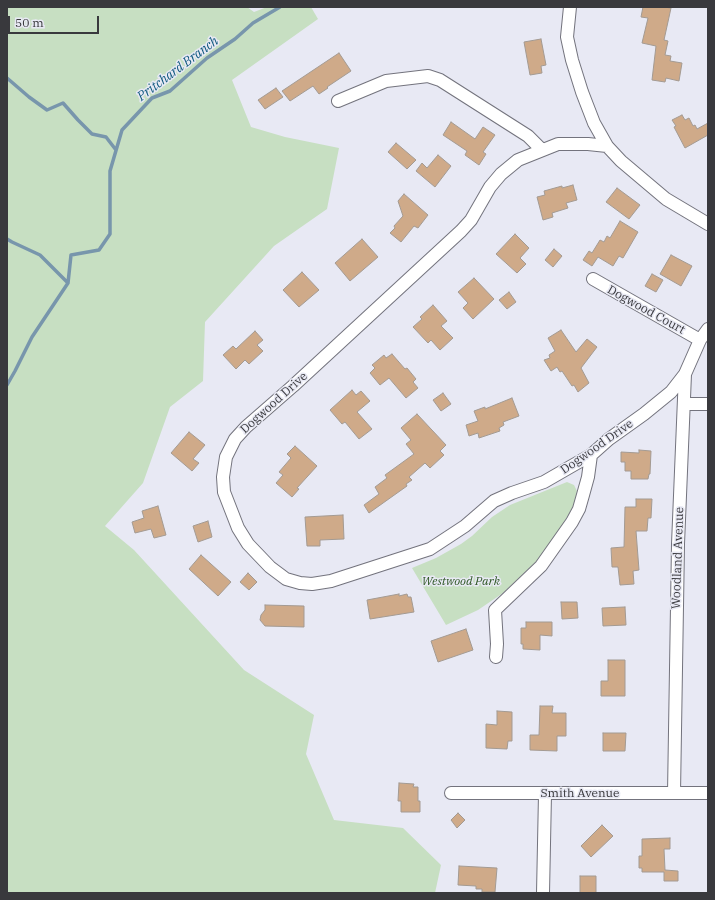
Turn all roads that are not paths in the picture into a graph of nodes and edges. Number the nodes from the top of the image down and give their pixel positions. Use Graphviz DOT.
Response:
graph roads {
  1 [pos="570,7"];
  2 [pos="338,101"];
  3 [pos="607,146"];
  4 [pos="542,149"];
  5 [pos="708,224"];
  6 [pos="593,279"];
  7 [pos="708,329"];
  8 [pos="700,340"];
  9 [pos="685,374"];
  10 [pos="684,404"];
  11 [pos="708,404"];
  12 [pos="590,455"];
  13 [pos="496,657"];
  14 [pos="451,793"];
  15 [pos="674,793"];
  16 [pos="708,793"];
  17 [pos="545,794"];
  18 [pos="543,893"];
  1 -- 3 [label="street"];
  2 -- 4 [label="street"];
  3 -- 4 [label="street, Dogwood Drive"];
  3 -- 5 [label="street"];
  4 -- 12 [label="street, Dogwood Drive"];
  6 -- 8 [label="street, Dogwood Court"];
  7 -- 8 [label="street, Woodland Avenue"];
  8 -- 9 [label="street, Woodland Avenue"];
  9 -- 10 [label="street, Woodland Avenue"];
  9 -- 12 [label="street, Dogwood Drive"];
  10 -- 11 [label="street"];
  10 -- 15 [label="street, Woodland Avenue"];
  12 -- 13 [label="street"];
  14 -- 17 [label="street, Smith Avenue"];
  15 -- 16 [label="street, Smith Avenue"];
  15 -- 17 [label="street, Smith Avenue"];
  17 -- 18 [label="street"];
}
